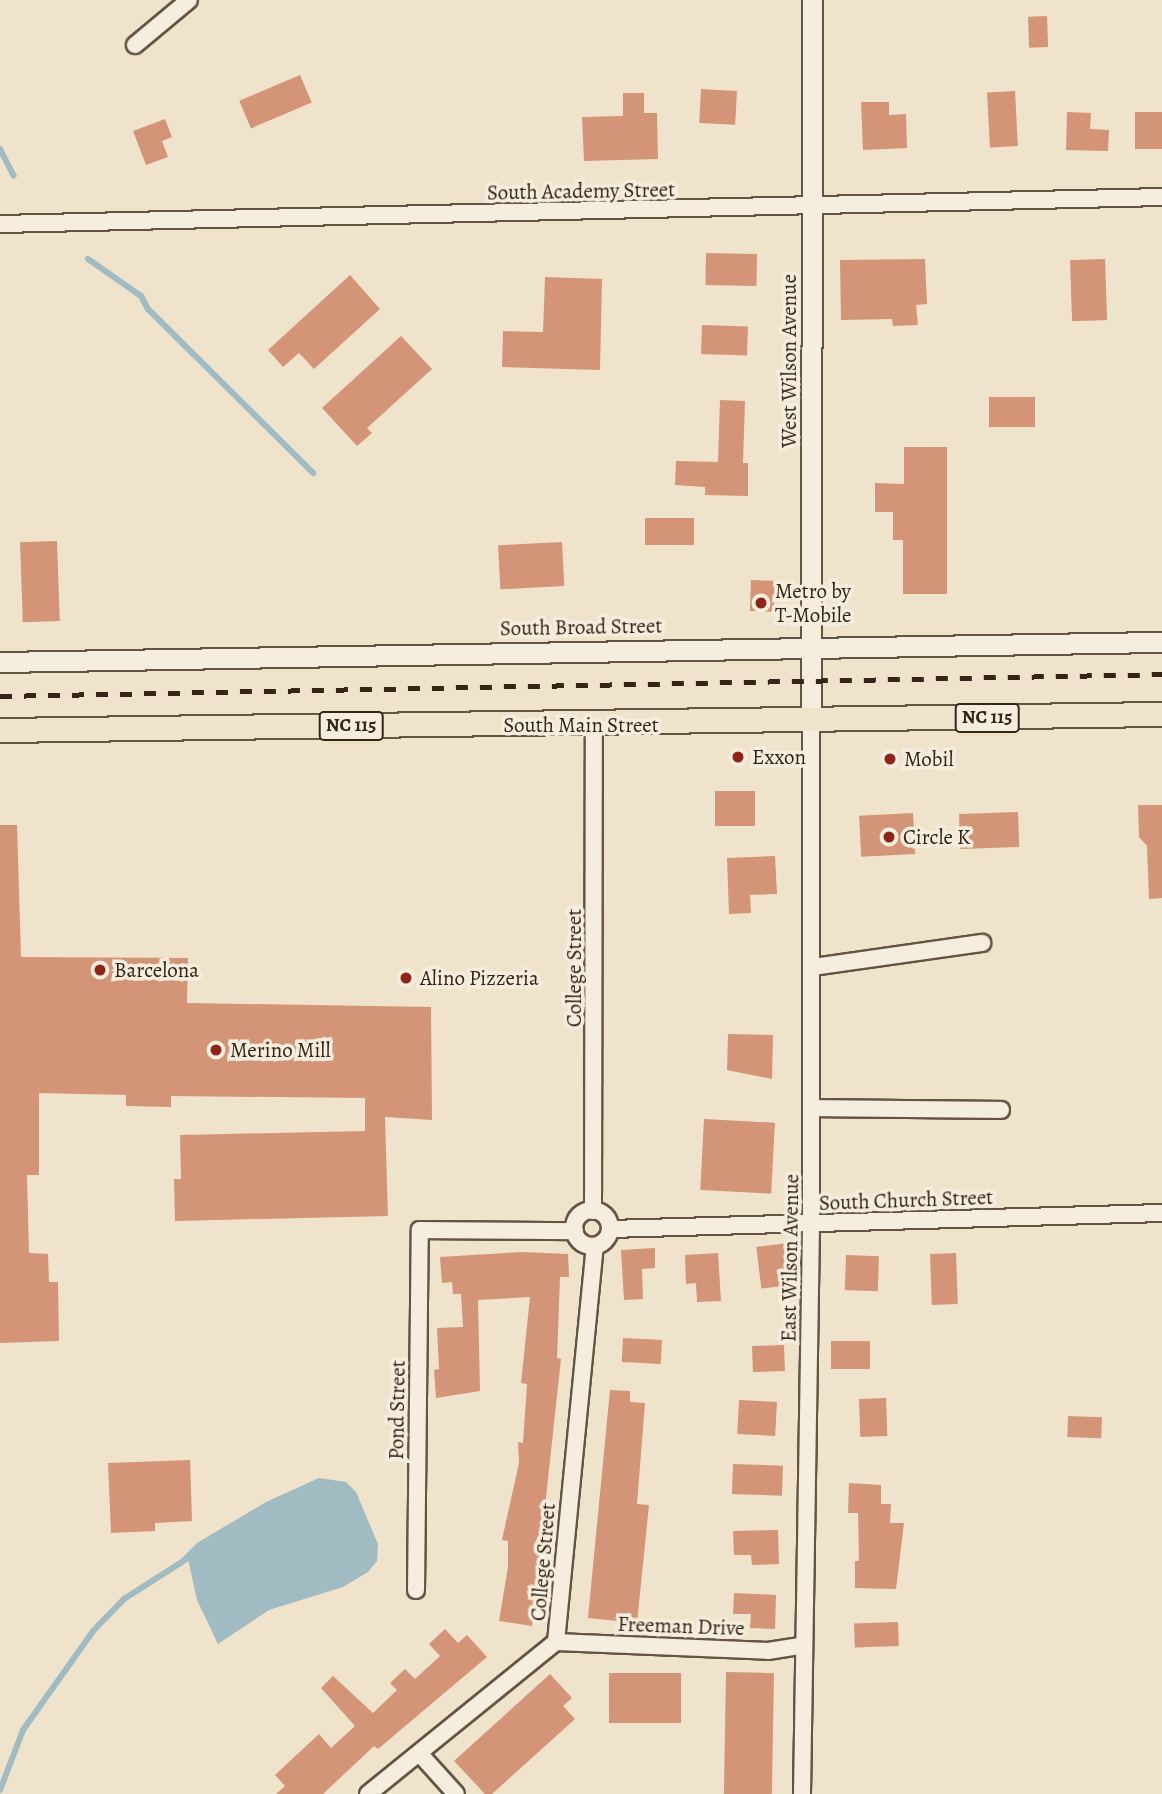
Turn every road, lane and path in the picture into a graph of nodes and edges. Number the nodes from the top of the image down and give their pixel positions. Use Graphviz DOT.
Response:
graph roads {
  1 [pos="190,0"];
  2 [pos="812,0"];
  3 [pos="135,45"];
  4 [pos="1162,197"];
  5 [pos="812,206"];
  6 [pos="0,224"];
  7 [pos="1162,642"];
  8 [pos="812,647"];
  9 [pos="0,662"];
  10 [pos="1162,714"];
  11 [pos="811,722"];
  12 [pos="594,726"];
  13 [pos="0,730"];
  14 [pos="982,943"];
  15 [pos="813,967"];
  16 [pos="812,1108"];
  17 [pos="1001,1110"];
  18 [pos="593,1211"];
  19 [pos="1162,1213"];
  20 [pos="811,1225"];
  21 [pos="610,1229"];
  22 [pos="575,1231"];
  23 [pos="594,1246"];
  24 [pos="416,1590"];
  25 [pos="556,1642"];
  26 [pos="804,1645"];
  27 [pos="419,1753"];
  28 [pos="368,1794"];
  29 [pos="456,1794"];
  30 [pos="802,1794"];
  1 -- 3 [label="street"];
  2 -- 5 [label="street, West Wilson Avenue"];
  4 -- 5 [label="street, South Academy Street"];
  5 -- 6 [label="street, South Academy Street"];
  5 -- 8 [label="street, West Wilson Avenue"];
  7 -- 8 [label="street, South Broad Street"];
  8 -- 9 [label="street, South Broad Street"];
  8 -- 11 [label="street, West Wilson Avenue"];
  10 -- 11 [label="main road, South Main Street / NC 115"];
  11 -- 12 [label="main road, South Main Street / NC 115"];
  11 -- 15 [label="street, East Wilson Avenue"];
  12 -- 13 [label="main road, South Main Street / NC 115"];
  12 -- 18 [label="street, College Street"];
  14 -- 15 [label="street"];
  15 -- 16 [label="street, East Wilson Avenue"];
  16 -- 17 [label="street"];
  16 -- 20 [label="street, East Wilson Avenue"];
  18 -- 21 [label="street"];
  18 -- 22 [label="street"];
  19 -- 20 [label="street, South Church Street"];
  20 -- 21 [label="street, South Church Street"];
  20 -- 26 [label="street, East Wilson Avenue"];
  21 -- 23 [label="street"];
  22 -- 23 [label="street"];
  22 -- 24 [label="street, Pond Street"];
  23 -- 25 [label="street, College Street"];
  25 -- 26 [label="street, Freeman Drive"];
  25 -- 27 [label="street, College Street"];
  26 -- 30 [label="street, East Wilson Avenue"];
  27 -- 28 [label="street, College Street"];
  27 -- 29 [label="street"];
}
